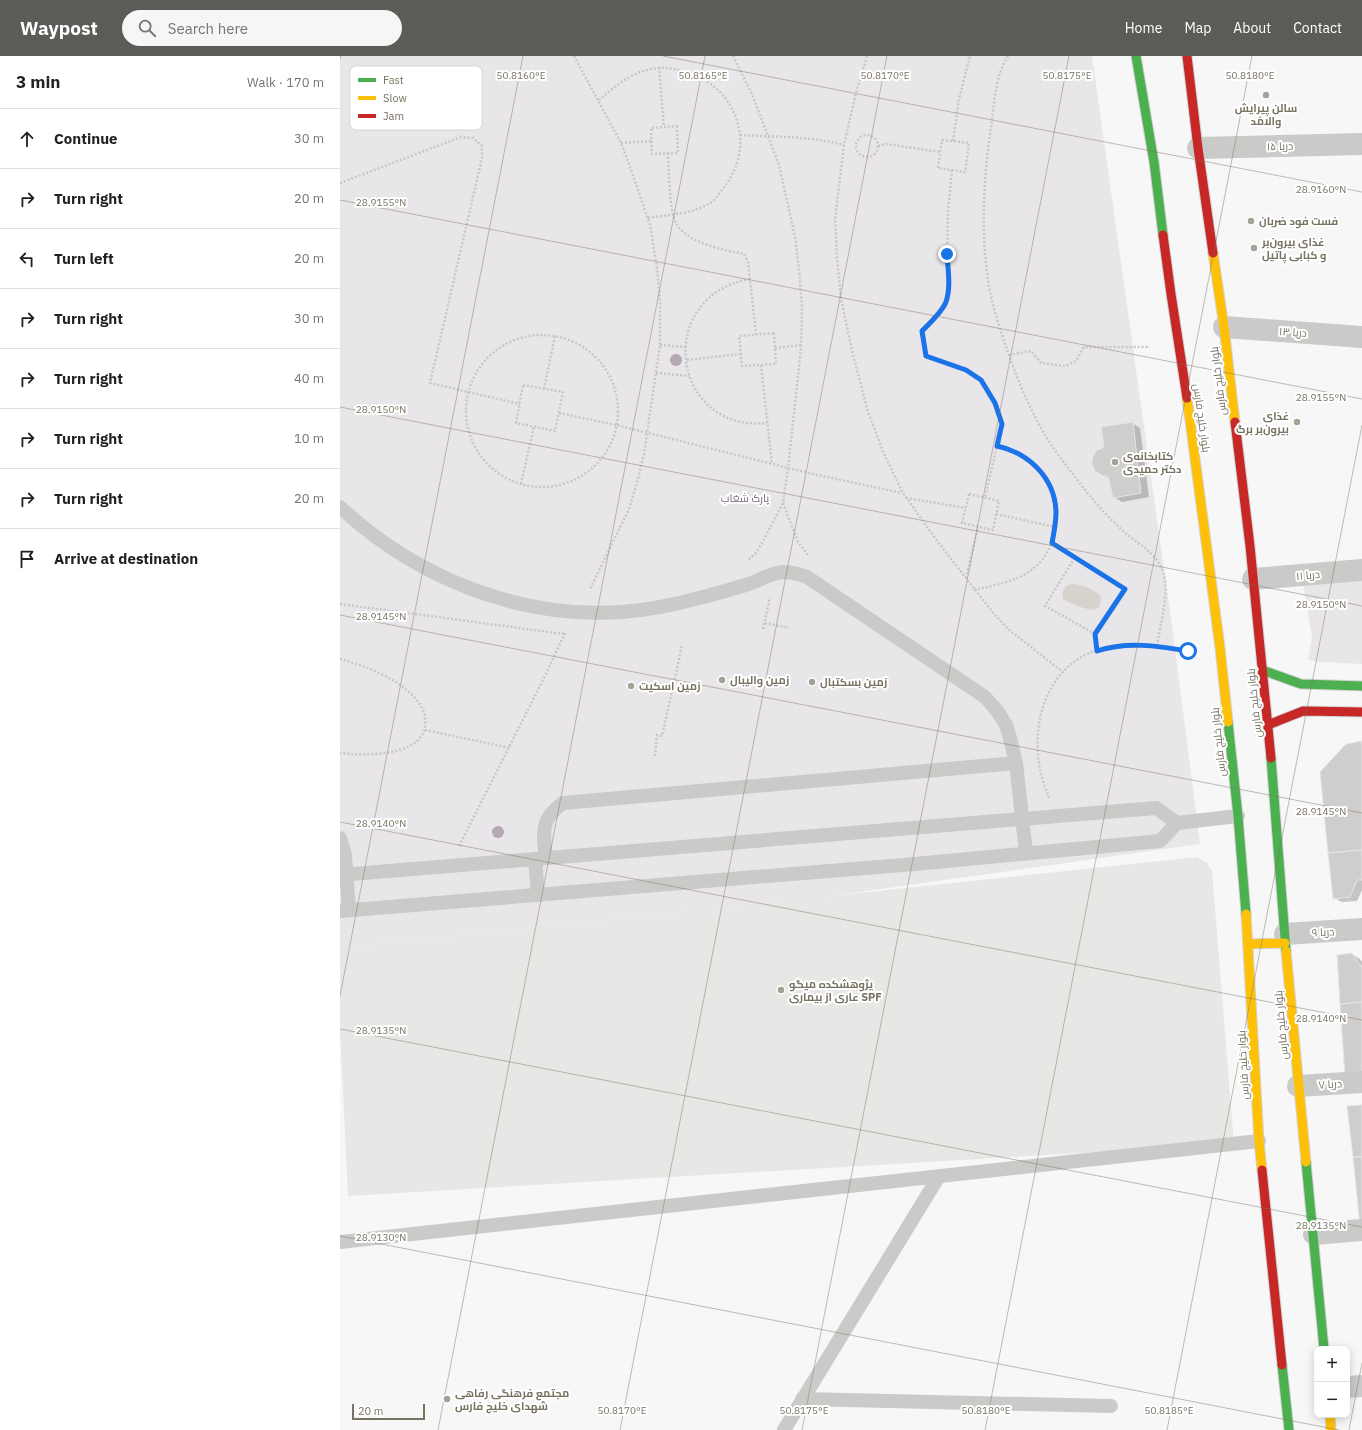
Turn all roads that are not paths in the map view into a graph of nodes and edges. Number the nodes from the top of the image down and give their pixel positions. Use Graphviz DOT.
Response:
graph roads {
  1 [pos="1136,56"];
  2 [pos="1187,56"];
  3 [pos="1362,144"];
  4 [pos="1198,148"];
  5 [pos="1224,327"];
  6 [pos="1362,337"];
  7 [pos="340,507"];
  8 [pos="1362,570"];
  9 [pos="1253,579"];
  10 [pos="1262,670"];
  11 [pos="1362,686"];
  12 [pos="1362,712"];
  13 [pos="1268,725"];
  14 [pos="1016,762"];
  15 [pos="1238,816"];
  16 [pos="1023,819"];
  17 [pos="1177,823"];
  18 [pos="340,838"];
  19 [pos="1026,853"];
  20 [pos="541,858"];
  21 [pos="343,875"];
  22 [pos="538,894"];
  23 [pos="345,911"];
  24 [pos="1362,929"];
  25 [pos="1285,938"];
  26 [pos="1248,944"];
  27 [pos="1362,1082"];
  28 [pos="1298,1086"];
  29 [pos="1259,1141"];
  30 [pos="939,1176"];
  31 [pos="1362,1230"];
  32 [pos="1314,1234"];
  33 [pos="340,1242"];
  34 [pos="1324,1346"];
  35 [pos="1362,1386"];
  36 [pos="1350,1387"];
  37 [pos="802,1399"];
  38 [pos="1111,1406"];
  39 [pos="1330,1418"];
  40 [pos="784,1430"];
  41 [pos="1289,1430"];
  42 [pos="1331,1430"];
  1 -- 15 [label="main road, بلوار خلیج ‌فارس"];
  2 -- 4 [label="main road, بلوار خلیج‌ فارس"];
  3 -- 4 [label="street, دریا ۱۵"];
  4 -- 5 [label="main road, بلوار خلیج‌ فارس"];
  5 -- 6 [label="street, دریا ۱۳"];
  5 -- 9 [label="main road, بلوار خلیج‌ فارس"];
  7 -- 14 [label="lane"];
  8 -- 9 [label="street, دریا ۱۱"];
  9 -- 10 [label="main road, بلوار خلیج‌ فارس"];
  10 -- 11 [label="main road"];
  10 -- 13 [label="main road, بلوار خلیج‌ فارس"];
  12 -- 13 [label="main road"];
  13 -- 25 [label="main road, بلوار خلیج‌ فارس"];
  14 -- 16 [label="lane"];
  14 -- 20 [label="lane"];
  15 -- 17 [label="lane"];
  15 -- 26 [label="main road, بلوار خلیج ‌فارس"];
  16 -- 17 [label="lane"];
  16 -- 19 [label="lane"];
  16 -- 20 [label="lane"];
  17 -- 19 [label="lane"];
  18 -- 21 [label="lane"];
  19 -- 22 [label="lane"];
  20 -- 21 [label="lane"];
  20 -- 22 [label="lane"];
  21 -- 23 [label="lane"];
  22 -- 23 [label="lane"];
  24 -- 25 [label="street, دریا ۹"];
  25 -- 26 [label="main road"];
  25 -- 28 [label="main road, بلوار خلیج‌ فارس"];
  26 -- 29 [label="main road, بلوار خلیج ‌فارس"];
  27 -- 28 [label="street, دریا ۷"];
  28 -- 32 [label="main road, بلوار خلیج‌ فارس"];
  29 -- 30 [label="lane"];
  29 -- 41 [label="main road, بلوار خلیج ‌فارس"];
  30 -- 33 [label="lane"];
  30 -- 37 [label="lane"];
  31 -- 32 [label="street"];
  32 -- 34 [label="main road, بلوار خلیج‌ فارس"];
  35 -- 36 [label="street"];
  37 -- 38 [label="lane"];
  37 -- 40 [label="lane"];
  39 -- 42 [label="main road"];
}
